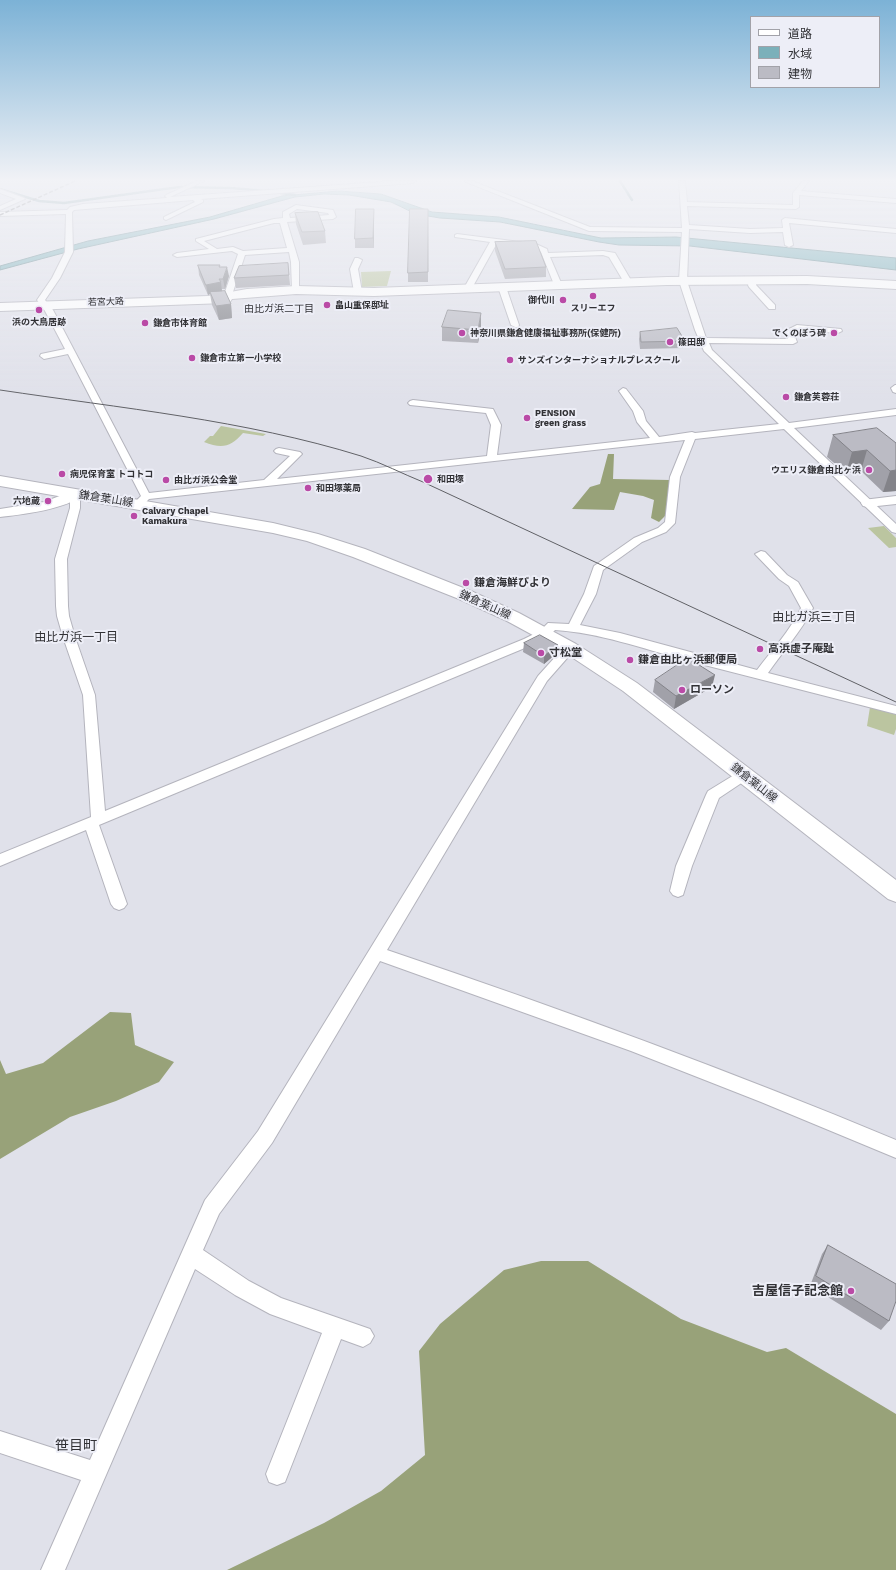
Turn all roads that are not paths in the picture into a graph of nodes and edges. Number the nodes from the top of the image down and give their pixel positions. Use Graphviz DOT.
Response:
graph roads {
  1 [pos="67,254"];
  2 [pos="184,254"];
  3 [pos="241,254"];
  4 [pos="292,254"];
  5 [pos="486,254"];
  6 [pos="567,254"];
  7 [pos="609,254"];
  8 [pos="686,254"];
  9 [pos="177,255"];
  10 [pos="546,255"];
  11 [pos="358,260"];
  12 [pos="683,281"];
  13 [pos="753,281"];
  14 [pos="628,282"];
  15 [pos="558,285"];
  16 [pos="896,285"];
  17 [pos="502,287"];
  18 [pos="468,288"];
  19 [pos="296,290"];
  20 [pos="354,292"];
  21 [pos="228,295"];
  22 [pos="213,298"];
  23 [pos="45,305"];
  24 [pos="0,307"];
  25 [pos="772,307"];
  26 [pos="515,325"];
  27 [pos="838,331"];
  28 [pos="704,340"];
  29 [pos="69,351"];
  30 [pos="44,356"];
  31 [pos="623,391"];
  32 [pos="413,403"];
  33 [pos="896,412"];
  34 [pos="786,426"];
  35 [pos="692,435"];
  36 [pos="656,439"];
  37 [pos="279,451"];
  38 [pos="492,457"];
  39 [pos="0,481"];
  40 [pos="268,482"];
  41 [pos="75,494"];
  42 [pos="142,500"];
  43 [pos="896,500"];
  44 [pos="868,503"];
  45 [pos="0,513"];
  46 [pos="896,530"];
  47 [pos="761,554"];
  48 [pos="574,626"];
  49 [pos="544,634"];
  50 [pos="570,648"];
  51 [pos="760,674"];
  52 [pos="896,710"];
  53 [pos="744,775"];
  54 [pos="94,821"];
  55 [pos="0,860"];
  56 [pos="678,891"];
  57 [pos="896,893"];
  58 [pos="119,904"];
  59 [pos="375,953"];
  60 [pos="896,1149"];
  61 [pos="191,1254"];
  62 [pos="335,1326"];
  63 [pos="363,1336"];
  64 [pos="0,1442"];
  65 [pos="95,1473"];
  66 [pos="277,1474"];
  67 [pos="53,1570"];
  1 -- 23 [label="street"];
  2 -- 9 [label="street"];
  3 -- 21 [label="street"];
  4 -- 19 [label="street"];
  5 -- 18 [label="street"];
  6 -- 10 [label="street"];
  7 -- 14 [label="street"];
  8 -- 12 [label="street"];
  10 -- 15 [label="street"];
  11 -- 20 [label="street"];
  12 -- 13 [label="main road, 若宮大路"];
  12 -- 14 [label="main road, 若宮大路"];
  12 -- 28 [label="street"];
  13 -- 16 [label="main road, 若宮大路"];
  13 -- 25 [label="street"];
  14 -- 15 [label="main road, 若宮大路"];
  15 -- 17 [label="main road, 若宮大路"];
  17 -- 18 [label="main road, 若宮大路"];
  17 -- 26 [label="street"];
  18 -- 20 [label="main road, 若宮大路"];
  19 -- 20 [label="main road, 若宮大路"];
  19 -- 21 [label="main road, 若宮大路"];
  20 -- 22 [label="main road, 若宮大路"];
  21 -- 22 [label="main road, 若宮大路"];
  22 -- 23 [label="main road, 若宮大路"];
  23 -- 24 [label="main road, 若宮大路"];
  23 -- 29 [label="street"];
  27 -- 28 [label="street"];
  28 -- 34 [label="street"];
  29 -- 30 [label="street"];
  29 -- 42 [label="street"];
  31 -- 36 [label="street"];
  32 -- 38 [label="street"];
  33 -- 34 [label="street"];
  34 -- 35 [label="street"];
  34 -- 44 [label="street"];
  35 -- 36 [label="street"];
  35 -- 48 [label="street"];
  36 -- 38 [label="street"];
  37 -- 40 [label="street"];
  38 -- 40 [label="street"];
  39 -- 41 [label="main road, 鎌倉葉山線"];
  40 -- 42 [label="street"];
  41 -- 42 [label="main road, 鎌倉葉山線"];
  41 -- 45 [label="street"];
  41 -- 54 [label="street"];
  42 -- 49 [label="main road, 鎌倉葉山線"];
  43 -- 44 [label="street"];
  44 -- 46 [label="street"];
  47 -- 51 [label="street"];
  48 -- 49 [label="street"];
  48 -- 51 [label="street"];
  49 -- 50 [label="main road, 鎌倉葉山線"];
  49 -- 54 [label="street"];
  50 -- 53 [label="main road, 鎌倉葉山線"];
  50 -- 59 [label="street"];
  51 -- 52 [label="street"];
  53 -- 56 [label="street"];
  53 -- 57 [label="main road, 鎌倉葉山線"];
  54 -- 55 [label="street"];
  54 -- 58 [label="street"];
  59 -- 60 [label="street"];
  59 -- 61 [label="street"];
  61 -- 62 [label="street"];
  61 -- 65 [label="street"];
  62 -- 63 [label="street"];
  62 -- 66 [label="street"];
  64 -- 65 [label="street"];
  65 -- 67 [label="street"];
}
